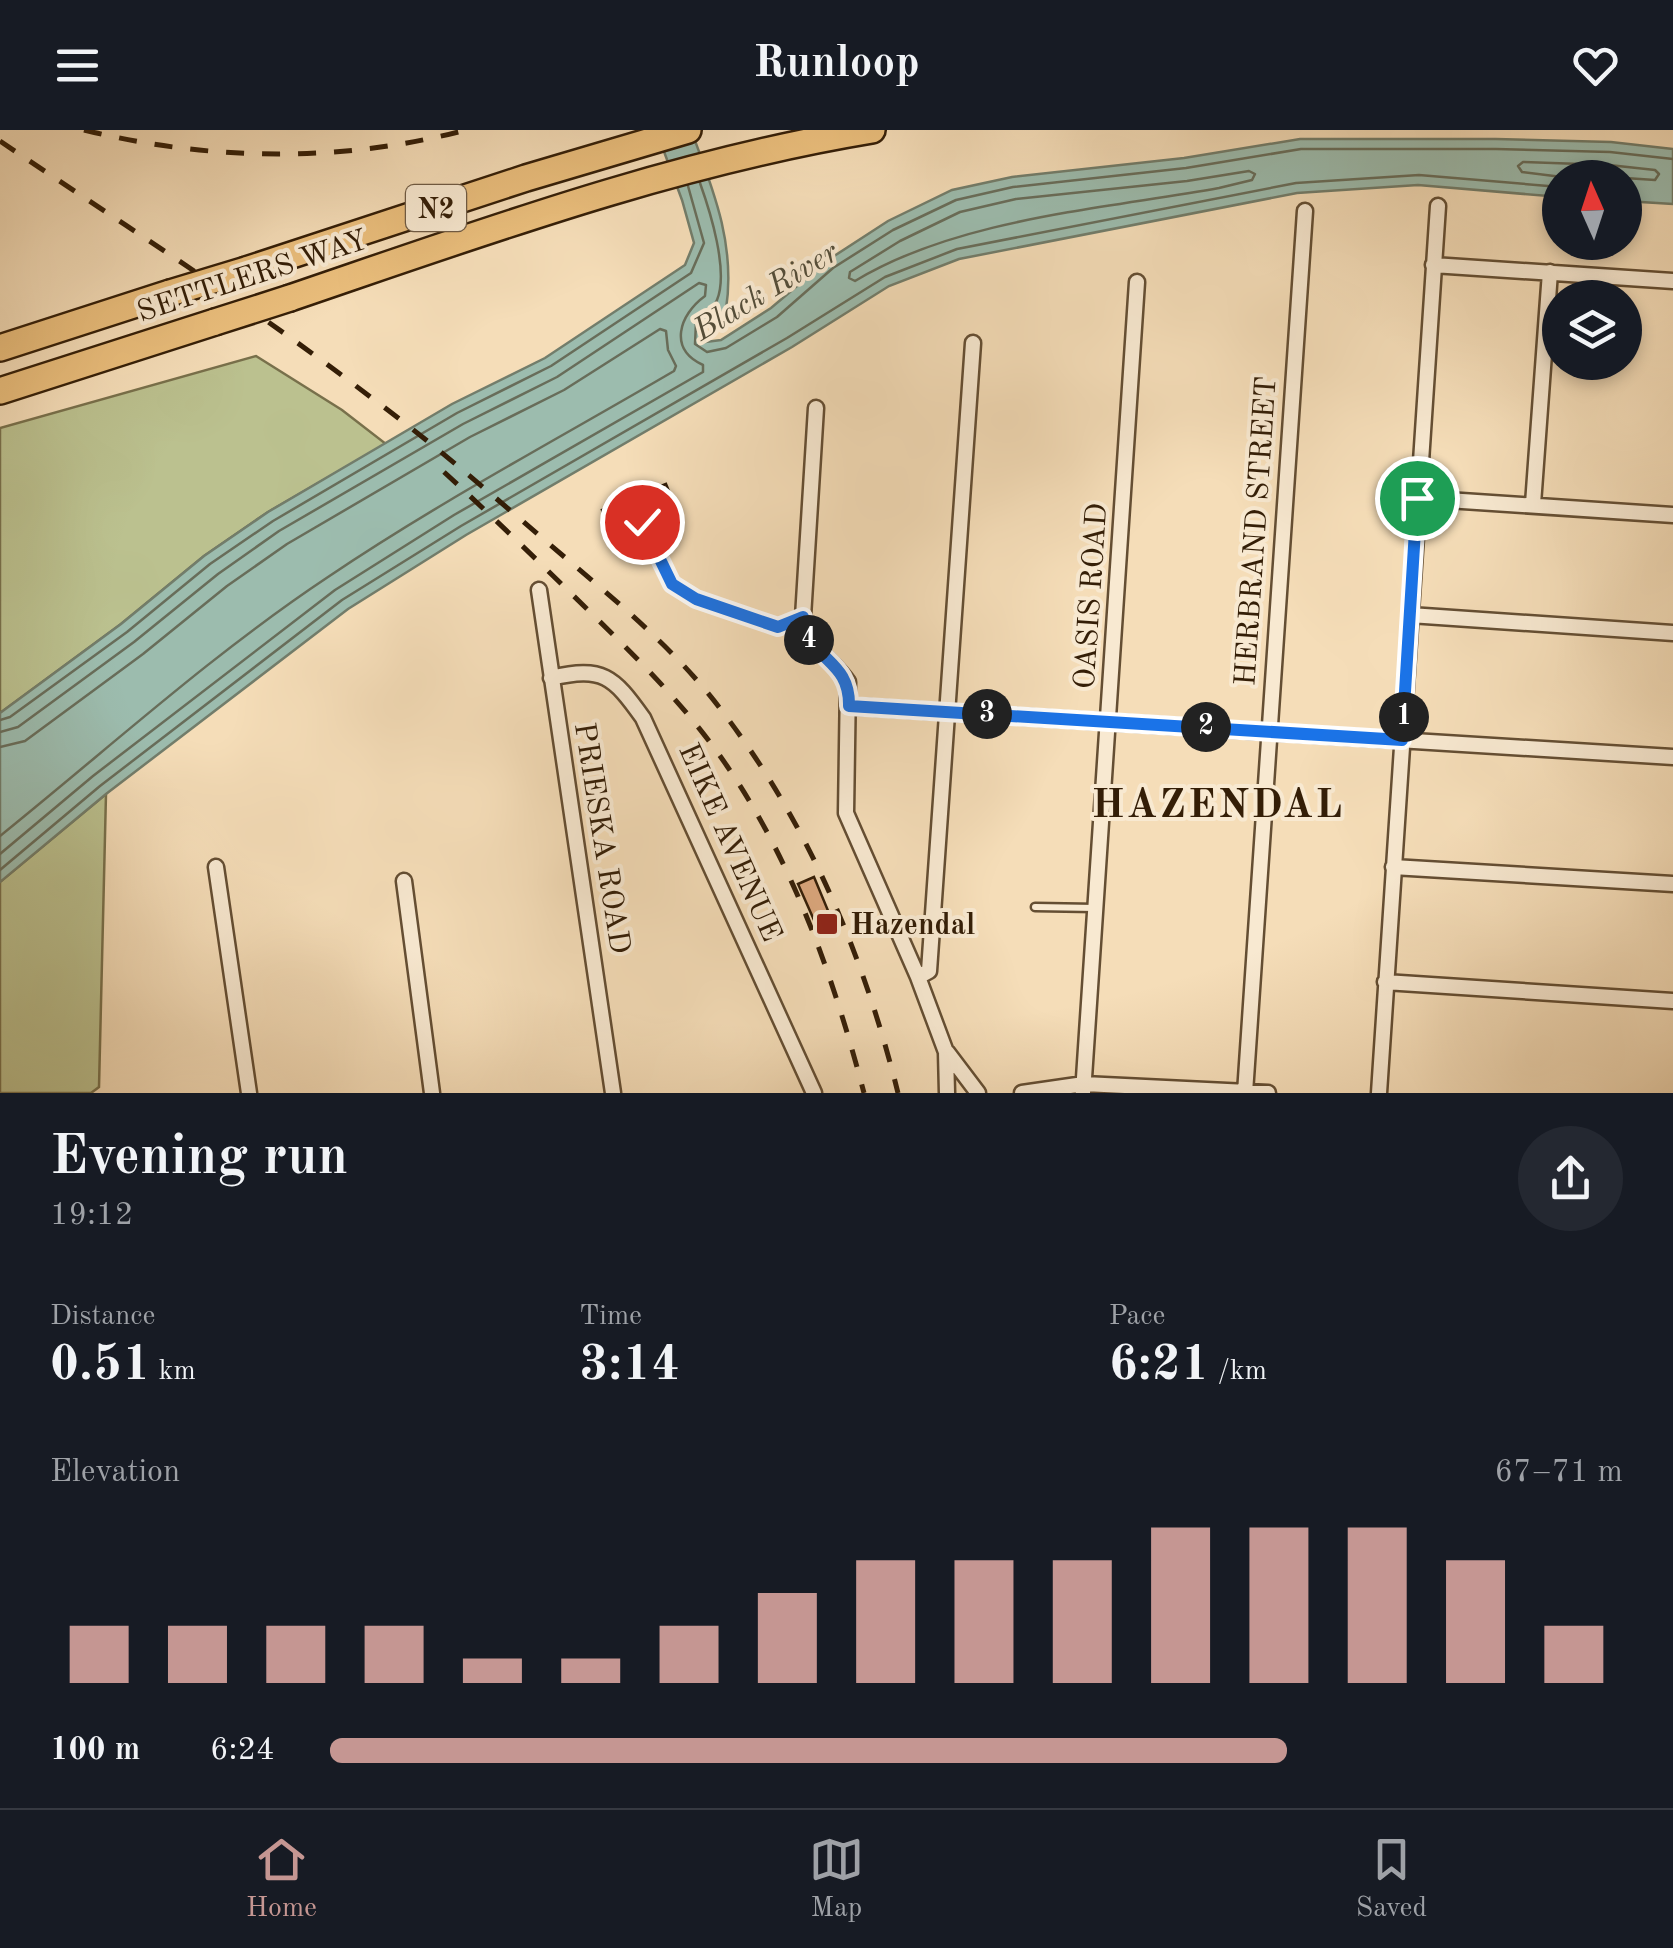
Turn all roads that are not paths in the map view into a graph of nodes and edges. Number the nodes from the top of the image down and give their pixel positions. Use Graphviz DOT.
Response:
graph roads {
  1 [pos="688,130"];
  2 [pos="869,130"];
  3 [pos="1438,206"];
  4 [pos="1304,212"];
  5 [pos="1433,265"];
  6 [pos="1550,272"];
  7 [pos="1673,280"];
  8 [pos="1137,282"];
  9 [pos="973,343"];
  10 [pos="0,348"];
  11 [pos="0,391"];
  12 [pos="816,408"];
  13 [pos="1417,498"];
  14 [pos="1533,504"];
  15 [pos="663,512"];
  16 [pos="1673,516"];
  17 [pos="642,522"];
  18 [pos="628,528"];
  19 [pos="540,590"];
  20 [pos="1410,615"];
  21 [pos="803,617"];
  22 [pos="1673,633"];
  23 [pos="551,678"];
  24 [pos="849,706"];
  25 [pos="947,711"];
  26 [pos="1109,721"];
  27 [pos="1269,731"];
  28 [pos="1402,740"];
  29 [pos="1673,757"];
  30 [pos="216,867"];
  31 [pos="1393,867"];
  32 [pos="404,882"];
  33 [pos="1673,884"];
  34 [pos="1036,907"];
  35 [pos="1096,908"];
  36 [pos="918,978"];
  37 [pos="1385,982"];
  38 [pos="1673,1000"];
  39 [pos="946,1052"];
  40 [pos="1084,1088"];
  41 [pos="1245,1092"];
  42 [pos="249,1093"];
  43 [pos="432,1093"];
  44 [pos="613,1093"];
  45 [pos="814,1093"];
  46 [pos="947,1093"];
  47 [pos="978,1093"];
  48 [pos="1022,1093"];
  49 [pos="1268,1093"];
  50 [pos="1379,1093"];
  1 -- 10 [label="highway, SETTLERS WAY / N2, bridge"];
  2 -- 11 [label="highway, SETTLERS WAY / N2, bridge"];
  3 -- 5 [label="street"];
  4 -- 27 [label="street, HERBRAND STREET"];
  5 -- 6 [label="street"];
  5 -- 13 [label="street"];
  6 -- 7 [label="street"];
  6 -- 14 [label="street"];
  8 -- 26 [label="street, OASIS ROAD"];
  9 -- 25 [label="street"];
  12 -- 21 [label="street"];
  13 -- 14 [label="street"];
  13 -- 20 [label="street"];
  14 -- 16 [label="street"];
  15 -- 17 [label="lane"];
  17 -- 18 [label="lane"];
  17 -- 21 [label="lane"];
  19 -- 23 [label="street, PRIESKA ROAD"];
  20 -- 22 [label="street"];
  20 -- 28 [label="street"];
  21 -- 24 [label="street"];
  23 -- 44 [label="street, PRIESKA ROAD"];
  23 -- 45 [label="street, EIKE AVENUE"];
  24 -- 25 [label="street"];
  24 -- 36 [label="street"];
  25 -- 26 [label="street"];
  25 -- 36 [label="street"];
  26 -- 27 [label="street"];
  26 -- 35 [label="street, OASIS ROAD"];
  27 -- 28 [label="street"];
  27 -- 41 [label="street, HERBRAND STREET"];
  28 -- 29 [label="street"];
  28 -- 31 [label="street"];
  30 -- 42 [label="street"];
  31 -- 33 [label="street"];
  31 -- 37 [label="street"];
  32 -- 43 [label="street"];
  34 -- 35 [label="lane"];
  35 -- 40 [label="street, OASIS ROAD"];
  36 -- 39 [label="street"];
  37 -- 38 [label="street"];
  37 -- 50 [label="street"];
  39 -- 46 [label="street"];
  39 -- 47 [label="street"];
  40 -- 41 [label="street"];
  40 -- 48 [label="street"];
  41 -- 49 [label="street"];
}
